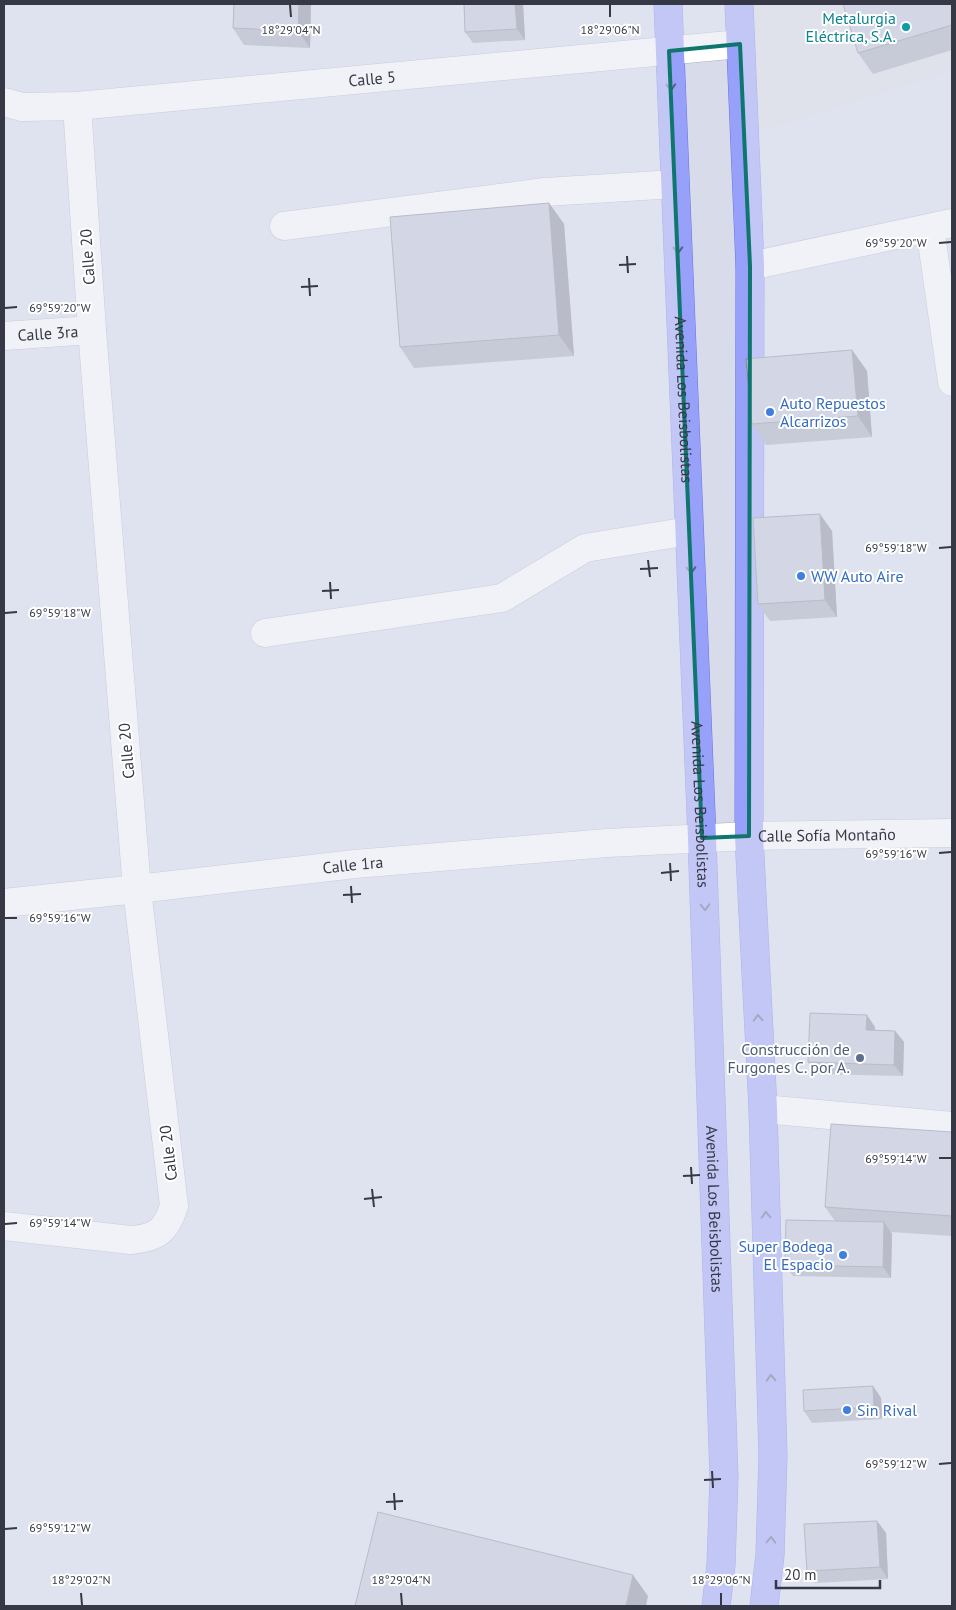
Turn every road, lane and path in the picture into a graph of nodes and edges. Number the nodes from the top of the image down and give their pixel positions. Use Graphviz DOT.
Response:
graph roads {
  1 [pos="668,4"];
  2 [pos="739,4"];
  3 [pos="740,44"];
  4 [pos="669,51"];
  5 [pos="4,102"];
  6 [pos="77,106"];
  7 [pos="675,184"];
  8 [pos="941,225"];
  9 [pos="284,226"];
  10 [pos="750,266"];
  11 [pos="92,330"];
  12 [pos="4,336"];
  13 [pos="952,382"];
  14 [pos="690,531"];
  15 [pos="265,633"];
  16 [pos="952,833"];
  17 [pos="749,836"];
  18 [pos="702,838"];
  19 [pos="137,889"];
  20 [pos="4,903"];
  21 [pos="763,1109"];
  22 [pos="952,1126"];
  23 [pos="4,1226"];
  24 [pos="716,1606"];
  25 [pos="764,1606"];
  1 -- 4 [label="main road, Avenida Los Beisbolistas"];
  2 -- 3 [label="main road"];
  3 -- 4 [label="street, Calle 5"];
  3 -- 10 [label="main road"];
  4 -- 6 [label="street, Calle 5"];
  4 -- 7 [label="main road, Avenida Los Beisbolistas, one-way"];
  5 -- 6 [label="street, Calle 5"];
  6 -- 11 [label="street, Calle 20"];
  7 -- 9 [label="street"];
  7 -- 14 [label="main road, Avenida Los Beisbolistas, one-way"];
  8 -- 10 [label="street"];
  8 -- 13 [label="street"];
  10 -- 17 [label="main road"];
  11 -- 12 [label="street, Calle 3ra"];
  11 -- 19 [label="street, Calle 20"];
  14 -- 15 [label="street"];
  14 -- 18 [label="main road, Avenida Los Beisbolistas, one-way"];
  16 -- 17 [label="street, Calle Sofía Montaño"];
  17 -- 18 [label="street, Calle Sofía Montaño"];
  21 -- 17 [label="main road, one-way"];
  18 -- 19 [label="street, Calle 1ra"];
  18 -- 24 [label="main road, Avenida Los Beisbolistas, one-way"];
  19 -- 20 [label="street, Calle 1ra"];
  19 -- 23 [label="street, Calle 20"];
  21 -- 22 [label="street"];
  25 -- 21 [label="main road, one-way"];
}
